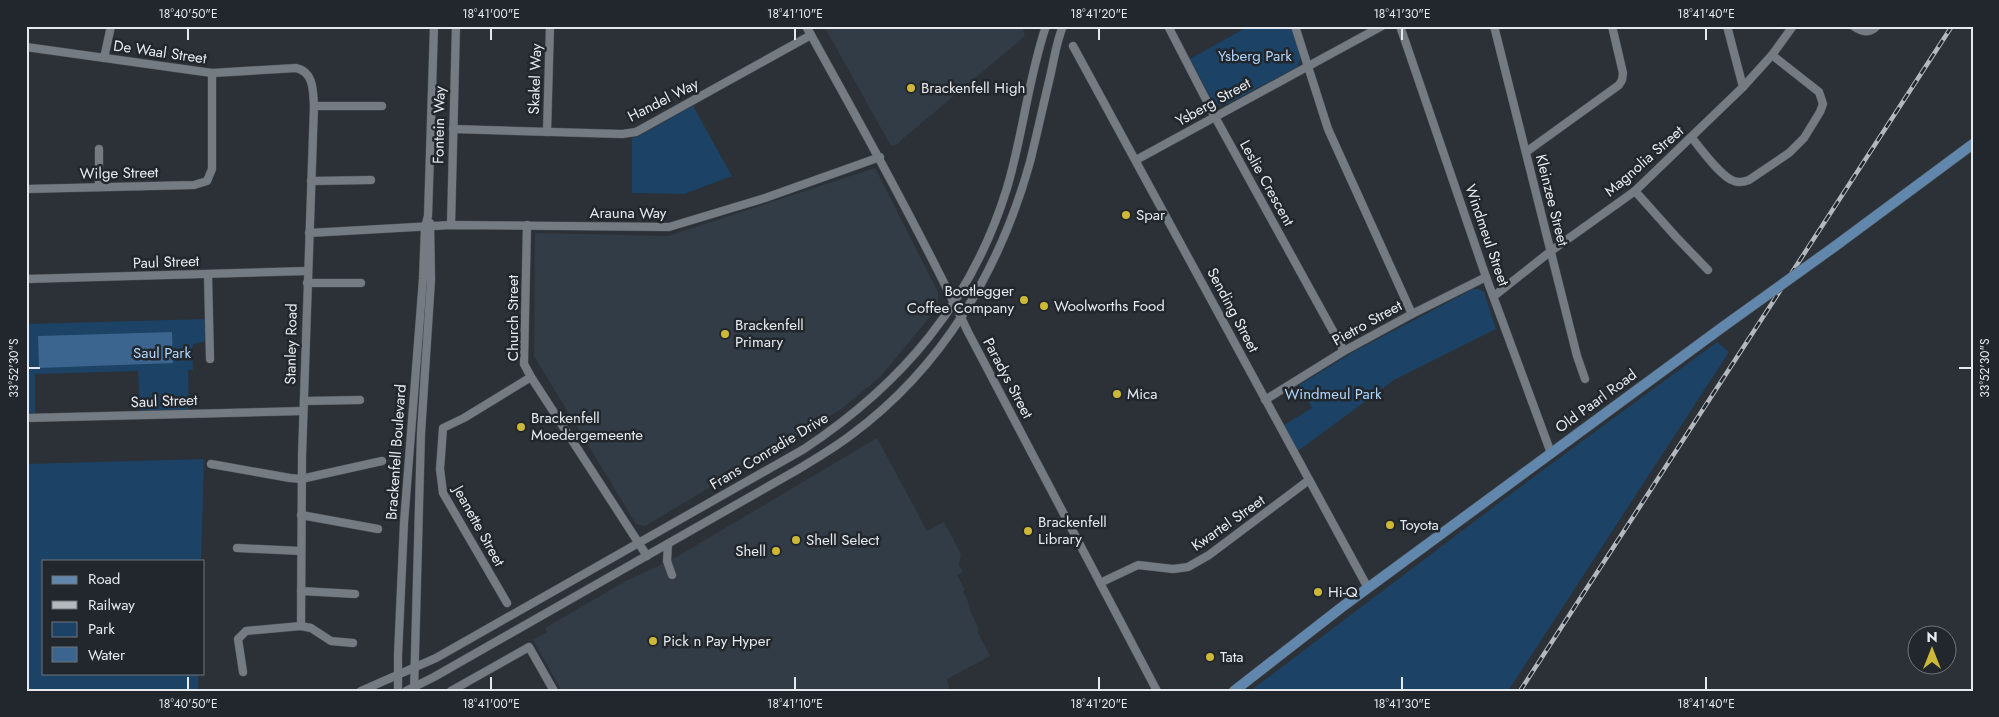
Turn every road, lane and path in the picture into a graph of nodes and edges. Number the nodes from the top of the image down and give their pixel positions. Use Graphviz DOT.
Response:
graph roads {
  1 [pos="111,26"];
  2 [pos="434,26"];
  3 [pos="456,26"];
  4 [pos="550,26"];
  5 [pos="806,26"];
  6 [pos="1046,26"];
  7 [pos="1063,26"];
  8 [pos="1168,26"];
  9 [pos="1295,26"];
  10 [pos="1382,26"];
  11 [pos="1400,26"];
  12 [pos="1494,26"];
  13 [pos="1612,26"];
  14 [pos="1727,26"];
  15 [pos="1793,26"];
  16 [pos="1853,26"];
  17 [pos="1877,26"];
  18 [pos="811,35"];
  19 [pos="1073,46"];
  20 [pos="26,47"];
  21 [pos="1772,55"];
  22 [pos="104,58"];
  23 [pos="1308,66"];
  24 [pos="291,67"];
  25 [pos="212,73"];
  26 [pos="1743,87"];
  27 [pos="314,106"];
  28 [pos="382,106"];
  29 [pos="1215,117"];
  30 [pos="453,129"];
  31 [pos="548,132"];
  32 [pos="1692,138"];
  33 [pos="1973,144"];
  34 [pos="99,150"];
  35 [pos="1526,152"];
  36 [pos="880,158"];
  37 [pos="1136,160"];
  38 [pos="372,180"];
  39 [pos="311,181"];
  40 [pos="99,187"];
  41 [pos="26,189"];
  42 [pos="1636,191"];
  43 [pos="451,225"];
  44 [pos="527,225"];
  45 [pos="428,227"];
  46 [pos="309,233"];
  47 [pos="1550,251"];
  48 [pos="1708,270"];
  49 [pos="307,271"];
  50 [pos="208,275"];
  51 [pos="1486,277"];
  52 [pos="26,279"];
  53 [pos="307,283"];
  54 [pos="361,283"];
  55 [pos="1494,296"];
  56 [pos="954,303"];
  57 [pos="1412,314"];
  58 [pos="961,318"];
  59 [pos="1344,351"];
  60 [pos="210,359"];
  61 [pos="531,377"];
  62 [pos="1585,380"];
  63 [pos="360,400"];
  64 [pos="1266,400"];
  65 [pos="304,401"];
  66 [pos="303,411"];
  67 [pos="26,418"];
  68 [pos="1551,453"];
  69 [pos="382,462"];
  70 [pos="211,464"];
  71 [pos="301,479"];
  72 [pos="1309,480"];
  73 [pos="301,515"];
  74 [pos="378,529"];
  75 [pos="638,543"];
  76 [pos="668,544"];
  77 [pos="237,548"];
  78 [pos="301,551"];
  79 [pos="647,556"];
  80 [pos="672,575"];
  81 [pos="1100,583"];
  82 [pos="1368,588"];
  83 [pos="301,591"];
  84 [pos="355,594"];
  85 [pos="507,603"];
  86 [pos="301,626"];
  87 [pos="353,643"];
  88 [pos="414,668"];
  89 [pos="243,672"];
  90 [pos="398,676"];
  91 [pos="414,689"];
  92 [pos="1234,689"];
  93 [pos="361,691"];
  94 [pos="398,691"];
  95 [pos="406,691"];
  96 [pos="451,691"];
  97 [pos="554,691"];
  98 [pos="1157,691"];
  1 -- 22 [label="street"];
  2 -- 45 [label="street, Brackenfell Boulevard"];
  3 -- 30 [label="street, Fontein Way"];
  4 -- 31 [label="street, Skakel Way"];
  5 -- 18 [label="street, Paradys Street"];
  6 -- 56 [label="street, Frans Conradie Drive"];
  7 -- 58 [label="street, Frans Conradie Drive"];
  8 -- 29 [label="street, Leslie Crescent"];
  9 -- 23 [label="street"];
  10 -- 23 [label="street, Ysberg Street"];
  11 -- 51 [label="street, Windmeul Street"];
  12 -- 35 [label="street, Kleinzee Street"];
  13 -- 35 [label="street"];
  14 -- 26 [label="street"];
  15 -- 21 [label="street, Magnolia Street"];
  16 -- 17 [label="street"];
  18 -- 31 [label="street, Handel Way"];
  18 -- 36 [label="street, Paradys Street"];
  19 -- 37 [label="street, Sending Street"];
  20 -- 22 [label="street, De Waal Street"];
  21 -- 26 [label="street, Magnolia Street"];
  21 -- 32 [label="street"];
  22 -- 25 [label="street, De Waal Street"];
  23 -- 29 [label="street, Ysberg Street"];
  23 -- 57 [label="street"];
  24 -- 25 [label="street, De Waal Street"];
  24 -- 27 [label="street, Stanley Road"];
  25 -- 40 [label="street, Wilge Street"];
  26 -- 32 [label="street, Magnolia Street"];
  27 -- 28 [label="street"];
  27 -- 39 [label="street, Stanley Road"];
  29 -- 37 [label="street, Ysberg Street"];
  29 -- 59 [label="street, Leslie Crescent"];
  30 -- 31 [label="street, Handel Way"];
  30 -- 43 [label="street, Fontein Way"];
  32 -- 42 [label="street, Magnolia Street"];
  33 -- 68 [label="main road, Old Paarl Road, bridge"];
  34 -- 40 [label="street"];
  35 -- 47 [label="street, Kleinzee Street"];
  36 -- 44 [label="street, Arauna Way"];
  36 -- 56 [label="street, Paradys Street"];
  37 -- 64 [label="street, Sending Street"];
  38 -- 39 [label="street"];
  39 -- 46 [label="street, Stanley Road"];
  40 -- 41 [label="street, Wilge Street"];
  42 -- 47 [label="street, Magnolia Street"];
  42 -- 48 [label="street"];
  43 -- 44 [label="street, Arauna Way"];
  43 -- 45 [label="street, Arauna Way"];
  44 -- 61 [label="street, Church Street"];
  45 -- 46 [label="street"];
  45 -- 88 [label="street, Brackenfell Boulevard"];
  45 -- 90 [label="street, Brackenfell Boulevard"];
  46 -- 49 [label="street, Stanley Road"];
  47 -- 55 [label="street, Magnolia Street"];
  47 -- 62 [label="street, Kleinzee Street"];
  49 -- 50 [label="street, Paul Street"];
  49 -- 53 [label="street, Stanley Road"];
  50 -- 52 [label="street, Paul Street"];
  50 -- 60 [label="street"];
  51 -- 55 [label="street, Windmeul Street"];
  51 -- 57 [label="street, Pietro Street"];
  53 -- 54 [label="street"];
  53 -- 65 [label="street, Stanley Road"];
  55 -- 68 [label="street, Windmeul Street"];
  56 -- 58 [label="street, Paradys Street"];
  56 -- 75 [label="street, Frans Conradie Drive"];
  57 -- 59 [label="street, Pietro Street"];
  58 -- 76 [label="street, Frans Conradie Drive"];
  58 -- 81 [label="street, Paradys Street"];
  59 -- 64 [label="street, Pietro Street"];
  61 -- 75 [label="street, Church Street"];
  61 -- 85 [label="street, Jeanette Street"];
  63 -- 65 [label="street"];
  64 -- 72 [label="street, Sending Street"];
  65 -- 66 [label="street, Stanley Road"];
  66 -- 67 [label="street, Saul Street"];
  66 -- 71 [label="street, Stanley Road"];
  68 -- 82 [label="main road, Old Paarl Road"];
  69 -- 71 [label="street"];
  70 -- 71 [label="street"];
  71 -- 73 [label="street, Stanley Road"];
  72 -- 81 [label="street, Kwartel Street"];
  72 -- 82 [label="street, Sending Street"];
  73 -- 74 [label="street"];
  73 -- 78 [label="street, Stanley Road"];
  75 -- 79 [label="street, Church Street"];
  75 -- 88 [label="street, Frans Conradie Drive"];
  76 -- 79 [label="street, Frans Conradie Drive"];
  76 -- 80 [label="street"];
  77 -- 78 [label="street"];
  78 -- 83 [label="street, Stanley Road"];
  79 -- 91 [label="street, Frans Conradie Drive"];
  81 -- 98 [label="street, Paradys Street"];
  82 -- 92 [label="main road, Old Paarl Road"];
  83 -- 84 [label="street"];
  83 -- 86 [label="street, Stanley Road"];
  86 -- 87 [label="street"];
  86 -- 89 [label="street"];
  88 -- 90 [label="street, Frans Conradie Drive"];
  88 -- 91 [label="street, Brackenfell Boulevard"];
  90 -- 93 [label="street, Frans Conradie Drive"];
  90 -- 94 [label="street, Brackenfell Boulevard"];
  91 -- 95 [label="street, Frans Conradie Drive"];
  96 -- 97 [label="street"];
}
